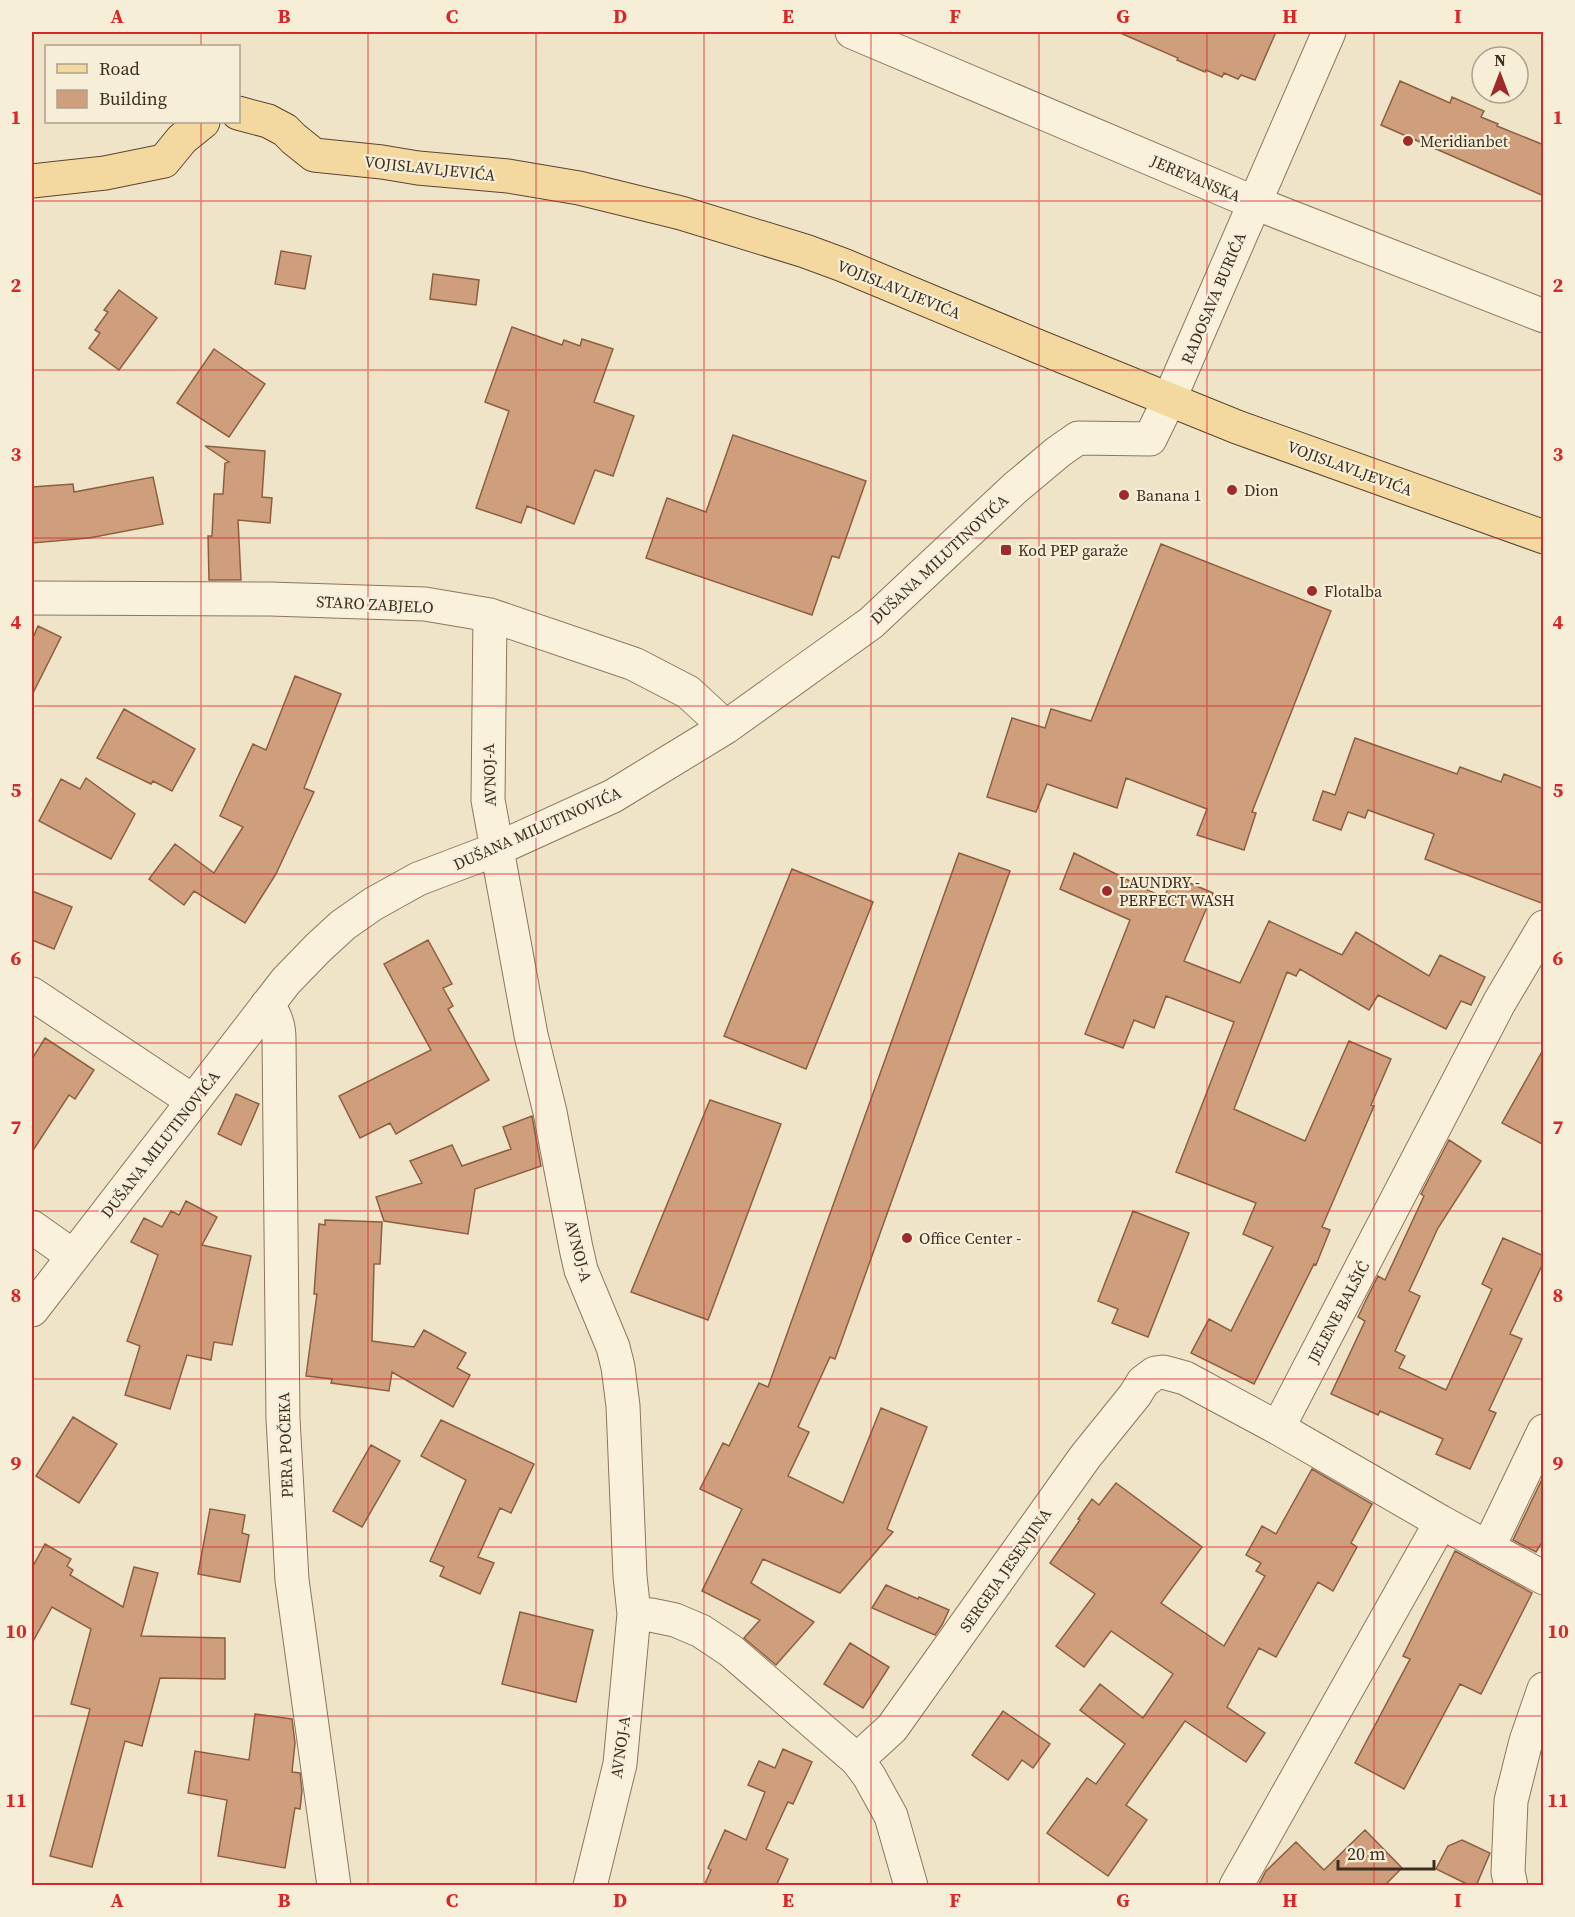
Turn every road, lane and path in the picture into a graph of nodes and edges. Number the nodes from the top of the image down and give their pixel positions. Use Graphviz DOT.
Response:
graph roads {
  1 [pos="852,32"];
  2 [pos="1329,32"];
  3 [pos="240,114"];
  4 [pos="202,123"];
  5 [pos="32,181"];
  6 [pos="1255,203"];
  7 [pos="1544,316"];
  8 [pos="1169,400"];
  9 [pos="1544,537"];
  10 [pos="32,598"];
  11 [pos="490,615"];
  12 [pos="726,727"];
  13 [pos="497,849"];
  14 [pos="1544,927"];
  15 [pos="32,994"];
  16 [pos="267,1005"];
  17 [pos="193,1101"];
  18 [pos="32,1227"];
  19 [pos="73,1256"];
  20 [pos="32,1310"];
  21 [pos="1278,1428"];
  22 [pos="1544,1431"];
  23 [pos="1441,1522"];
  24 [pos="1488,1548"];
  25 [pos="1544,1578"];
  26 [pos="634,1614"];
  27 [pos="1544,1689"];
  28 [pos="857,1760"];
  29 [pos="334,1886"];
  30 [pos="590,1886"];
  31 [pos="911,1886"];
  32 [pos="1236,1886"];
  33 [pos="1511,1886"];
  1 -- 6 [label="street, JEREVANSKA"];
  2 -- 6 [label="street, RADOSAVA BURIĆA"];
  3 -- 8 [label="main road, VOJISLAVLJEVIĆA"];
  4 -- 5 [label="main road"];
  6 -- 7 [label="street, JEREVANSKA"];
  6 -- 8 [label="street, RADOSAVA BURIĆA"];
  8 -- 9 [label="main road, VOJISLAVLJEVIĆA"];
  8 -- 12 [label="street, DUŠANA MILUTINOVIĆA"];
  10 -- 11 [label="street, STARO ZABJELO"];
  11 -- 12 [label="street, STARO ZABJELO"];
  11 -- 13 [label="street, AVNOJ-A"];
  12 -- 13 [label="street, DUŠANA MILUTINOVIĆA"];
  13 -- 16 [label="street, DUŠANA MILUTINOVIĆA"];
  13 -- 26 [label="street, AVNOJ-A"];
  14 -- 21 [label="street, JELENE BALŠIĆ"];
  15 -- 17 [label="street"];
  16 -- 17 [label="street, DUŠANA MILUTINOVIĆA"];
  16 -- 29 [label="street, PERA POČEKA"];
  17 -- 19 [label="street, DUŠANA MILUTINOVIĆA"];
  18 -- 19 [label="street"];
  19 -- 20 [label="street, DUŠANA MILUTINOVIĆA"];
  21 -- 23 [label="street"];
  21 -- 28 [label="street, SERGEJA JESENJINA"];
  22 -- 24 [label="street"];
  23 -- 24 [label="street"];
  23 -- 32 [label="street"];
  24 -- 25 [label="street"];
  26 -- 28 [label="street"];
  26 -- 30 [label="street, AVNOJ-A"];
  27 -- 33 [label="street"];
  28 -- 31 [label="street"];
}
